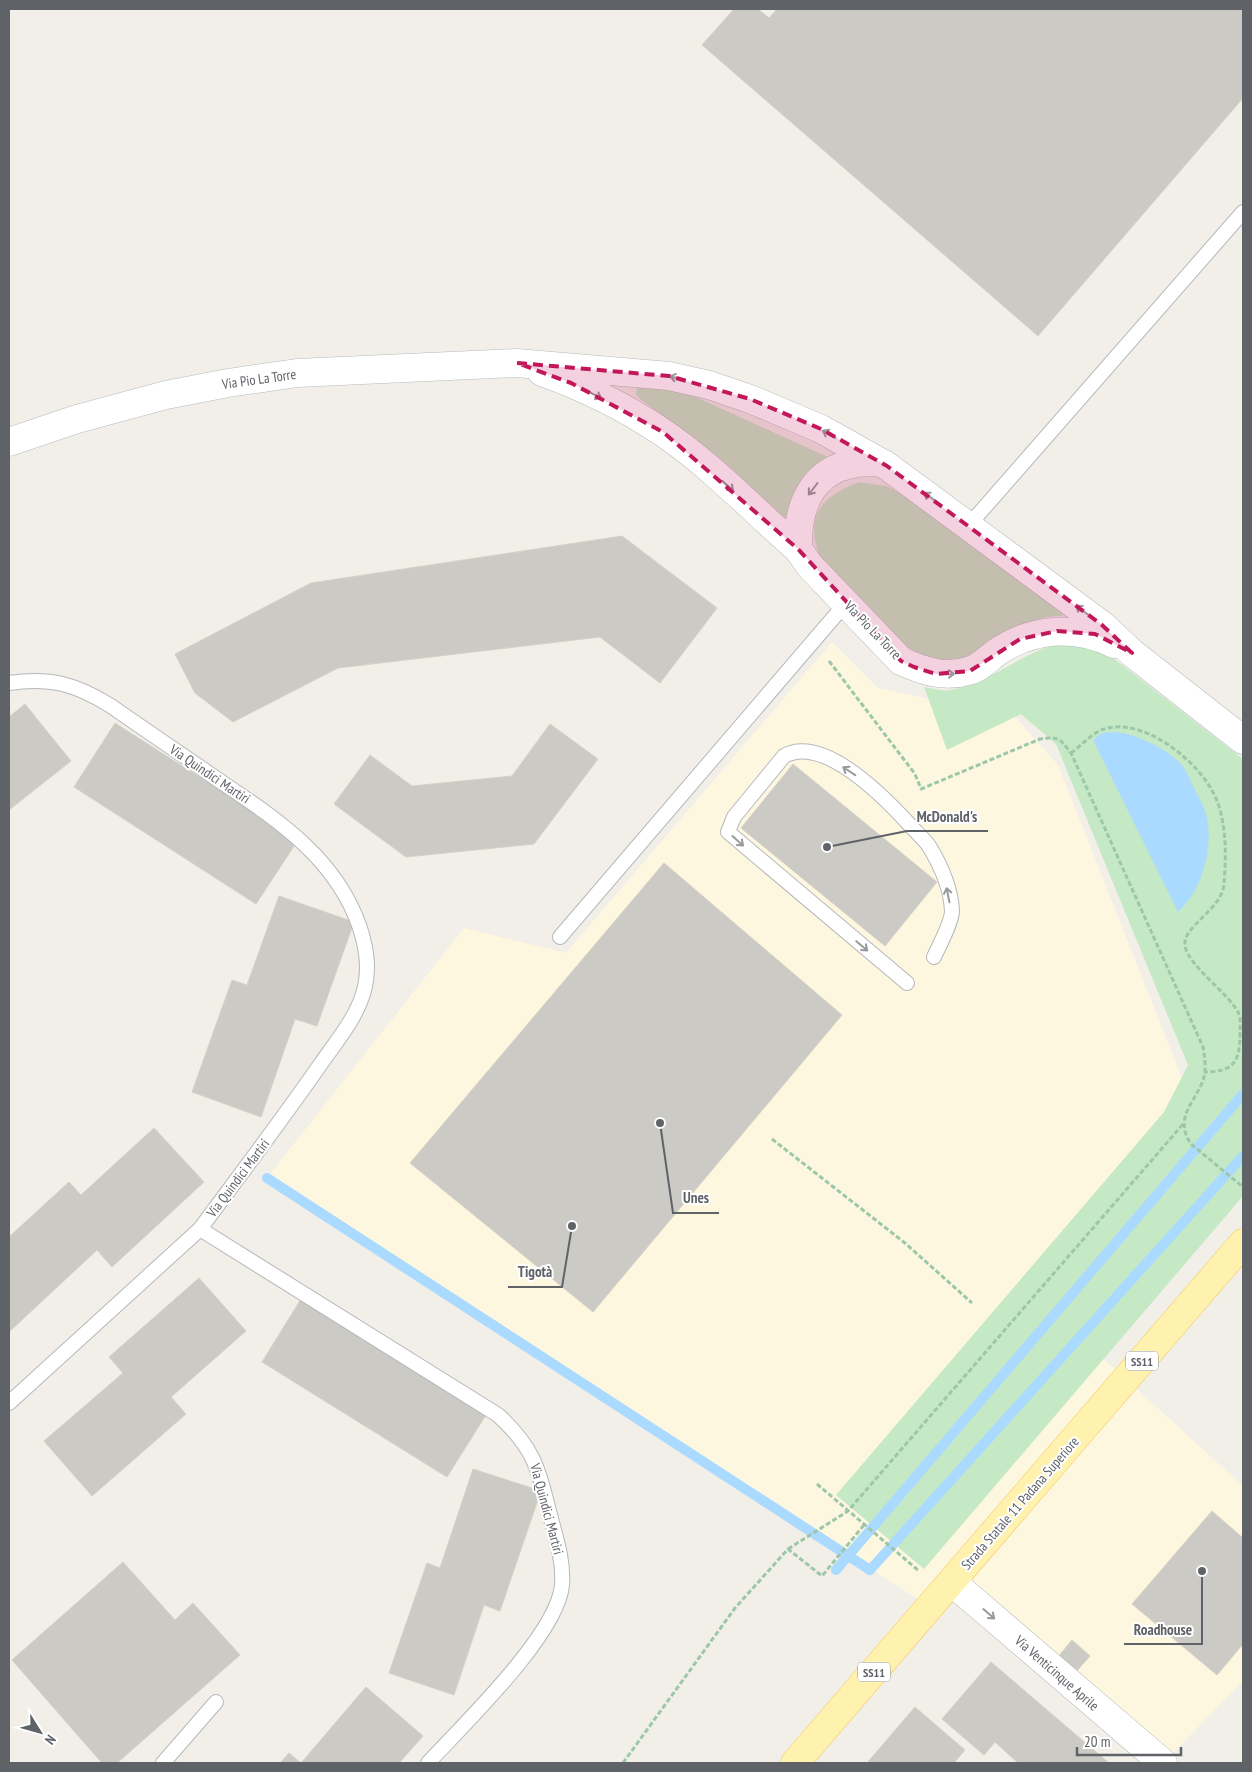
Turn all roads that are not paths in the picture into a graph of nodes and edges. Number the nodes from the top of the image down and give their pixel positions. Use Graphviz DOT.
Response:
graph roads {
  1 [pos="1243,212"];
  2 [pos="517,363"];
  3 [pos="9,442"];
  4 [pos="887,466"];
  5 [pos="969,525"];
  6 [pos="798,549"];
  7 [pos="846,603"];
  8 [pos="1132,653"];
  9 [pos="9,683"];
  10 [pos="1243,740"];
  11 [pos="560,937"];
  12 [pos="934,957"];
  13 [pos="907,983"];
  14 [pos="200,1229"];
  15 [pos="1243,1243"];
  16 [pos="9,1403"];
  17 [pos="952,1582"];
  18 [pos="216,1702"];
  19 [pos="164,1763"];
  20 [pos="428,1763"];
  21 [pos="796,1763"];
  22 [pos="1163,1763"];
  1 -- 5 [label="lane"];
  2 -- 3 [label="street, Via Pio La Torre"];
  4 -- 2 [label="street, Via Pio La Torre, one-way"];
  2 -- 6 [label="street, Via Pio La Torre, one-way"];
  5 -- 4 [label="street, Via Pio La Torre, one-way"];
  4 -- 6 [label="street, Via Pio La Torre, one-way"];
  8 -- 5 [label="street, Via Pio La Torre, one-way"];
  6 -- 7 [label="street, Via Pio La Torre"];
  7 -- 8 [label="street, Via Pio La Torre, one-way"];
  7 -- 11 [label="lane"];
  8 -- 10 [label="street, Via Pio La Torre"];
  9 -- 14 [label="lane, Via Quindici Martiri"];
  12 -- 13 [label="lane, one-way"];
  14 -- 16 [label="lane"];
  14 -- 20 [label="lane, Via Quindici Martiri"];
  15 -- 17 [label="main road, Strada Statale 11 Padana Superiore / SS11"];
  17 -- 21 [label="main road, Strada Statale 11 Padana Superiore / SS11"];
  17 -- 22 [label="street, Via Venticinque Aprile, one-way"];
  18 -- 19 [label="lane"];
}
